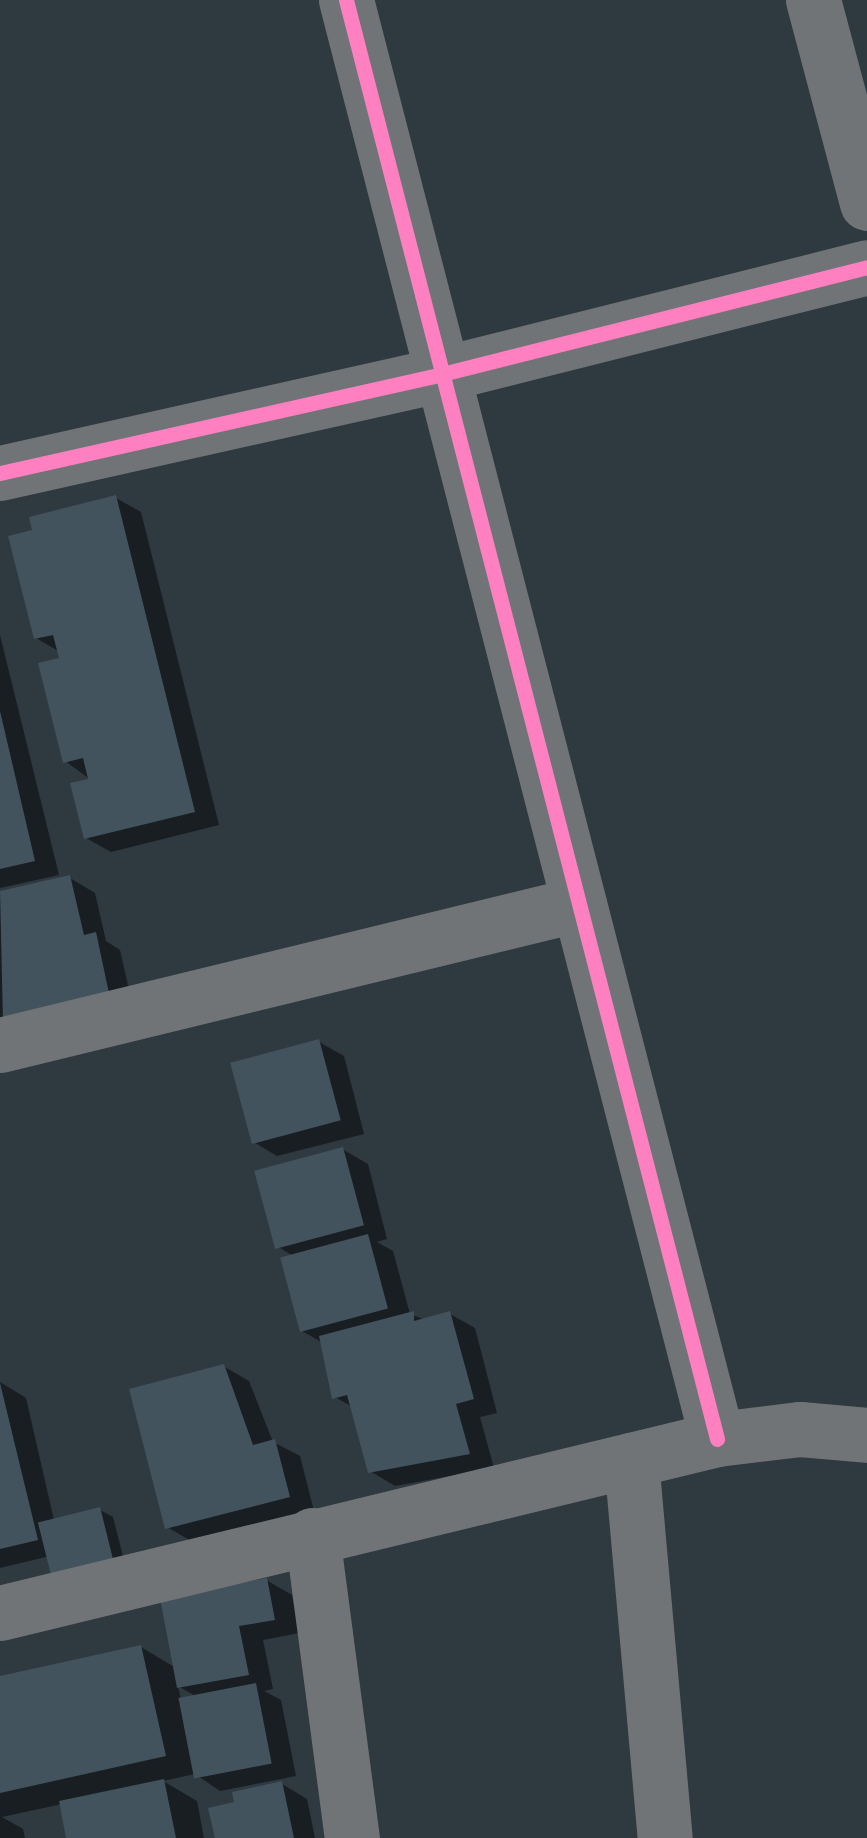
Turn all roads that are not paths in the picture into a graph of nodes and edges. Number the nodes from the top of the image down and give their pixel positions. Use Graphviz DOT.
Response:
graph roads {
  1 [pos="346,0"];
  2 [pos="813,0"];
  3 [pos="867,203"];
  4 [pos="867,266"];
  5 [pos="446,374"];
  6 [pos="0,473"];
  7 [pos="580,904"];
  8 [pos="0,1045"];
  9 [pos="867,1436"];
  10 [pos="717,1438"];
  11 [pos="631,1460"];
  12 [pos="312,1535"];
  13 [pos="0,1612"];
  14 [pos="352,1838"];
  15 [pos="666,1838"];
  1 -- 5 [label="street"];
  2 -- 3 [label="street"];
  4 -- 5 [label="street"];
  5 -- 6 [label="street"];
  5 -- 7 [label="street"];
  7 -- 8 [label="street"];
  7 -- 10 [label="street"];
  9 -- 10 [label="street"];
  10 -- 11 [label="street"];
  11 -- 12 [label="street"];
  11 -- 15 [label="street"];
  12 -- 13 [label="street"];
  12 -- 14 [label="street"];
}
